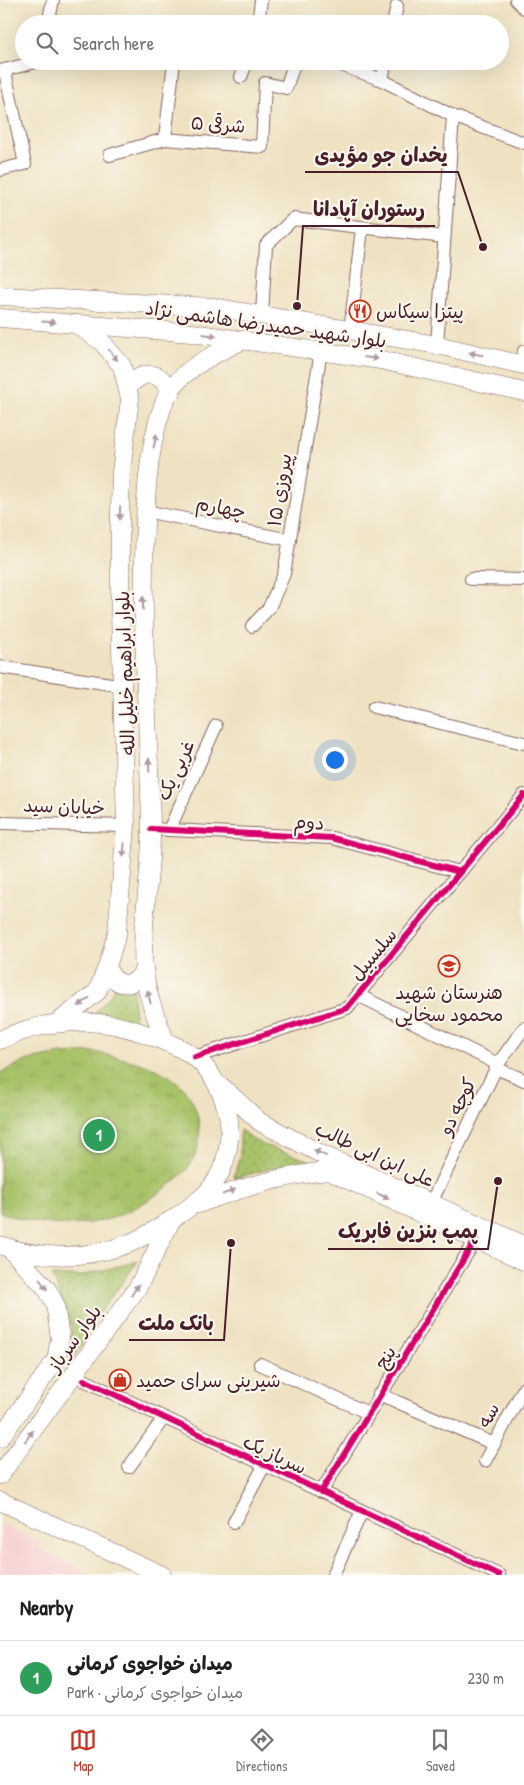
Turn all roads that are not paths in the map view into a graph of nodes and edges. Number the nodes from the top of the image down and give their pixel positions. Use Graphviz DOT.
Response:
graph roads {
  1 [pos="52,0"];
  2 [pos="261,0"];
  3 [pos="516,0"];
  4 [pos="397,6"];
  5 [pos="524,8"];
  6 [pos="50,15"];
  7 [pos="259,15"];
  8 [pos="395,15"];
  9 [pos="15,68"];
  10 [pos="173,70"];
  11 [pos="244,70"];
  12 [pos="292,70"];
  13 [pos="355,70"];
  14 [pos="384,70"];
  15 [pos="2,71"];
  16 [pos="241,77"];
  17 [pos="382,80"];
  18 [pos="453,116"];
  19 [pos="165,139"];
  20 [pos="524,143"];
  21 [pos="110,155"];
  22 [pos="0,170"];
  23 [pos="362,228"];
  24 [pos="444,237"];
  25 [pos="0,296"];
  26 [pos="262,315"];
  27 [pos="0,318"];
  28 [pos="76,324"];
  29 [pos="350,330"];
  30 [pos="243,340"];
  31 [pos="437,345"];
  32 [pos="321,351"];
  33 [pos="524,360"];
  34 [pos="127,386"];
  35 [pos="171,392"];
  36 [pos="521,392"];
  37 [pos="145,511"];
  38 [pos="290,540"];
  39 [pos="472,579"];
  40 [pos="524,580"];
  41 [pos="252,626"];
  42 [pos="0,667"];
  43 [pos="124,686"];
  44 [pos="374,707"];
  45 [pos="216,726"];
  46 [pos="524,742"];
  47 [pos="524,795"];
  48 [pos="0,823"];
  49 [pos="126,826"];
  50 [pos="160,830"];
  51 [pos="460,872"];
  52 [pos="107,967"];
  53 [pos="144,968"];
  54 [pos="358,996"];
  55 [pos="57,1023"];
  56 [pos="524,1028"];
  57 [pos="0,1040"];
  58 [pos="166,1042"];
  59 [pos="195,1057"];
  60 [pos="497,1066"];
  61 [pos="524,1080"];
  62 [pos="219,1085"];
  63 [pos="431,1203"];
  64 [pos="178,1214"];
  65 [pos="476,1239"];
  66 [pos="524,1245"];
  67 [pos="5,1247"];
  68 [pos="524,1261"];
  69 [pos="260,1364"];
  70 [pos="84,1380"];
  71 [pos="524,1388"];
  72 [pos="379,1394"];
  73 [pos="368,1412"];
  74 [pos="163,1419"];
  75 [pos="0,1438"];
  76 [pos="494,1444"];
  77 [pos="486,1461"];
  78 [pos="264,1466"];
  79 [pos="129,1467"];
  80 [pos="0,1475"];
  81 [pos="321,1492"];
  82 [pos="0,1501"];
  83 [pos="362,1512"];
  84 [pos="234,1522"];
  85 [pos="480,1571"];
  86 [pos="162,1575"];
  87 [pos="333,1575"];
  88 [pos="499,1575"];
  1 -- 6 [label="street"];
  2 -- 7 [label="street"];
  3 -- 5 [label="street"];
  4 -- 8 [label="street"];
  9 -- 15 [label="street"];
  10 -- 19 [label="street, ۵ شرقی"];
  11 -- 16 [label="street"];
  12 -- 19 [label="street, ۵ شرقی"];
  13 -- 17 [label="street"];
  14 -- 17 [label="street"];
  15 -- 22 [label="street"];
  17 -- 18 [label="street"];
  18 -- 20 [label="street"];
  18 -- 24 [label="street"];
  19 -- 21 [label="street"];
  23 -- 24 [label="street"];
  23 -- 26 [label="street"];
  23 -- 29 [label="street"];
  24 -- 31 [label="street"];
  25 -- 26 [label="main road, بلوار شهید حمیدرضا هاشمی نژاد"];
  26 -- 29 [label="main road, بلوار شهید حمیدرضا هاشمی نژاد"];
  27 -- 28 [label="main road, بلوار شهید حمیدرضا هاشمی نژاد, one-way"];
  28 -- 30 [label="main road, بلوار شهید حمیدرضا هاشمی نژاد, one-way"];
  28 -- 34 [label="main road, بلوار ابراهیم خلیل الله, one-way"];
  29 -- 31 [label="main road, بلوار شهید حمیدرضا هاشمی نژاد"];
  30 -- 32 [label="main road, بلوار شهید حمیدرضا هاشمی نژاد"];
  30 -- 35 [label="main road, بلوار ابراهیم خلیل الله"];
  33 -- 31 [label="main road, بلوار شهید حمیدرضا هاشمی نژاد, one-way"];
  32 -- 36 [label="main road, بلوار شهید حمیدرضا هاشمی نژاد, one-way"];
  32 -- 38 [label="street, پیروزی ۱۵"];
  33 -- 36 [label="main road"];
  34 -- 35 [label="main road"];
  34 -- 43 [label="main road, بلوار ابراهیم خلیل الله, one-way"];
  37 -- 35 [label="main road, بلوار ابراهیم خلیل الله, one-way"];
  37 -- 38 [label="street, چهارم"];
  50 -- 37 [label="main road, بلوار ابراهیم خلیل الله, one-way"];
  38 -- 41 [label="street, پیروزی ۱۵"];
  39 -- 40 [label="street"];
  42 -- 43 [label="street"];
  43 -- 49 [label="main road, بلوار ابراهیم خلیل الله"];
  44 -- 46 [label="street"];
  45 -- 50 [label="street, غربی یک"];
  47 -- 51 [label="street, سلسبیل"];
  48 -- 49 [label="street, خیابان سید"];
  49 -- 52 [label="main road, بلوار ابراهیم خلیل الله, one-way"];
  50 -- 51 [label="street, دوم"];
  50 -- 53 [label="main road, بلوار ابراهیم خلیل الله"];
  51 -- 54 [label="street, سلسبیل"];
  52 -- 53 [label="main road"];
  52 -- 55 [label="main road, بلوار ابراهیم خلیل الله, one-way"];
  58 -- 53 [label="main road, بلوار ابراهیم خلیل الله, one-way"];
  54 -- 59 [label="street, سلسبیل"];
  54 -- 60 [label="street"];
  55 -- 57 [label="main road"];
  55 -- 58 [label="main road"];
  56 -- 60 [label="street, کوچه دو"];
  58 -- 59 [label="main road"];
  59 -- 62 [label="main road, علی ابن ابی طالب"];
  60 -- 61 [label="street"];
  60 -- 63 [label="street, کوچه دو"];
  63 -- 62 [label="main road, علی ابن ابی طالب, one-way"];
  62 -- 64 [label="main road"];
  63 -- 66 [label="main road, علی ابن ابی طالب"];
  64 -- 65 [label="main road, علی ابن ابی طالب, one-way"];
  64 -- 67 [label="main road"];
  80 -- 64 [label="main road, بلوار سرباز, one-way"];
  65 -- 68 [label="main road, علی ابن ابی طالب"];
  65 -- 72 [label="street, پنج"];
  67 -- 75 [label="main road, بلوار سرباز, one-way"];
  69 -- 73 [label="street"];
  70 -- 74 [label="street, سرباز یک"];
  71 -- 76 [label="street, سه"];
  72 -- 73 [label="street, پنج"];
  72 -- 76 [label="street"];
  73 -- 81 [label="street, پنج"];
  74 -- 78 [label="street, سرباز یک"];
  74 -- 79 [label="street"];
  76 -- 77 [label="street, سه"];
  78 -- 81 [label="street, سرباز یک"];
  78 -- 84 [label="street"];
  81 -- 83 [label="street, سرباز یک"];
  82 -- 86 [label="main road"];
  83 -- 85 [label="street, سرباز یک"];
  83 -- 87 [label="street"];
  85 -- 88 [label="street, سرباز یک"];
}
